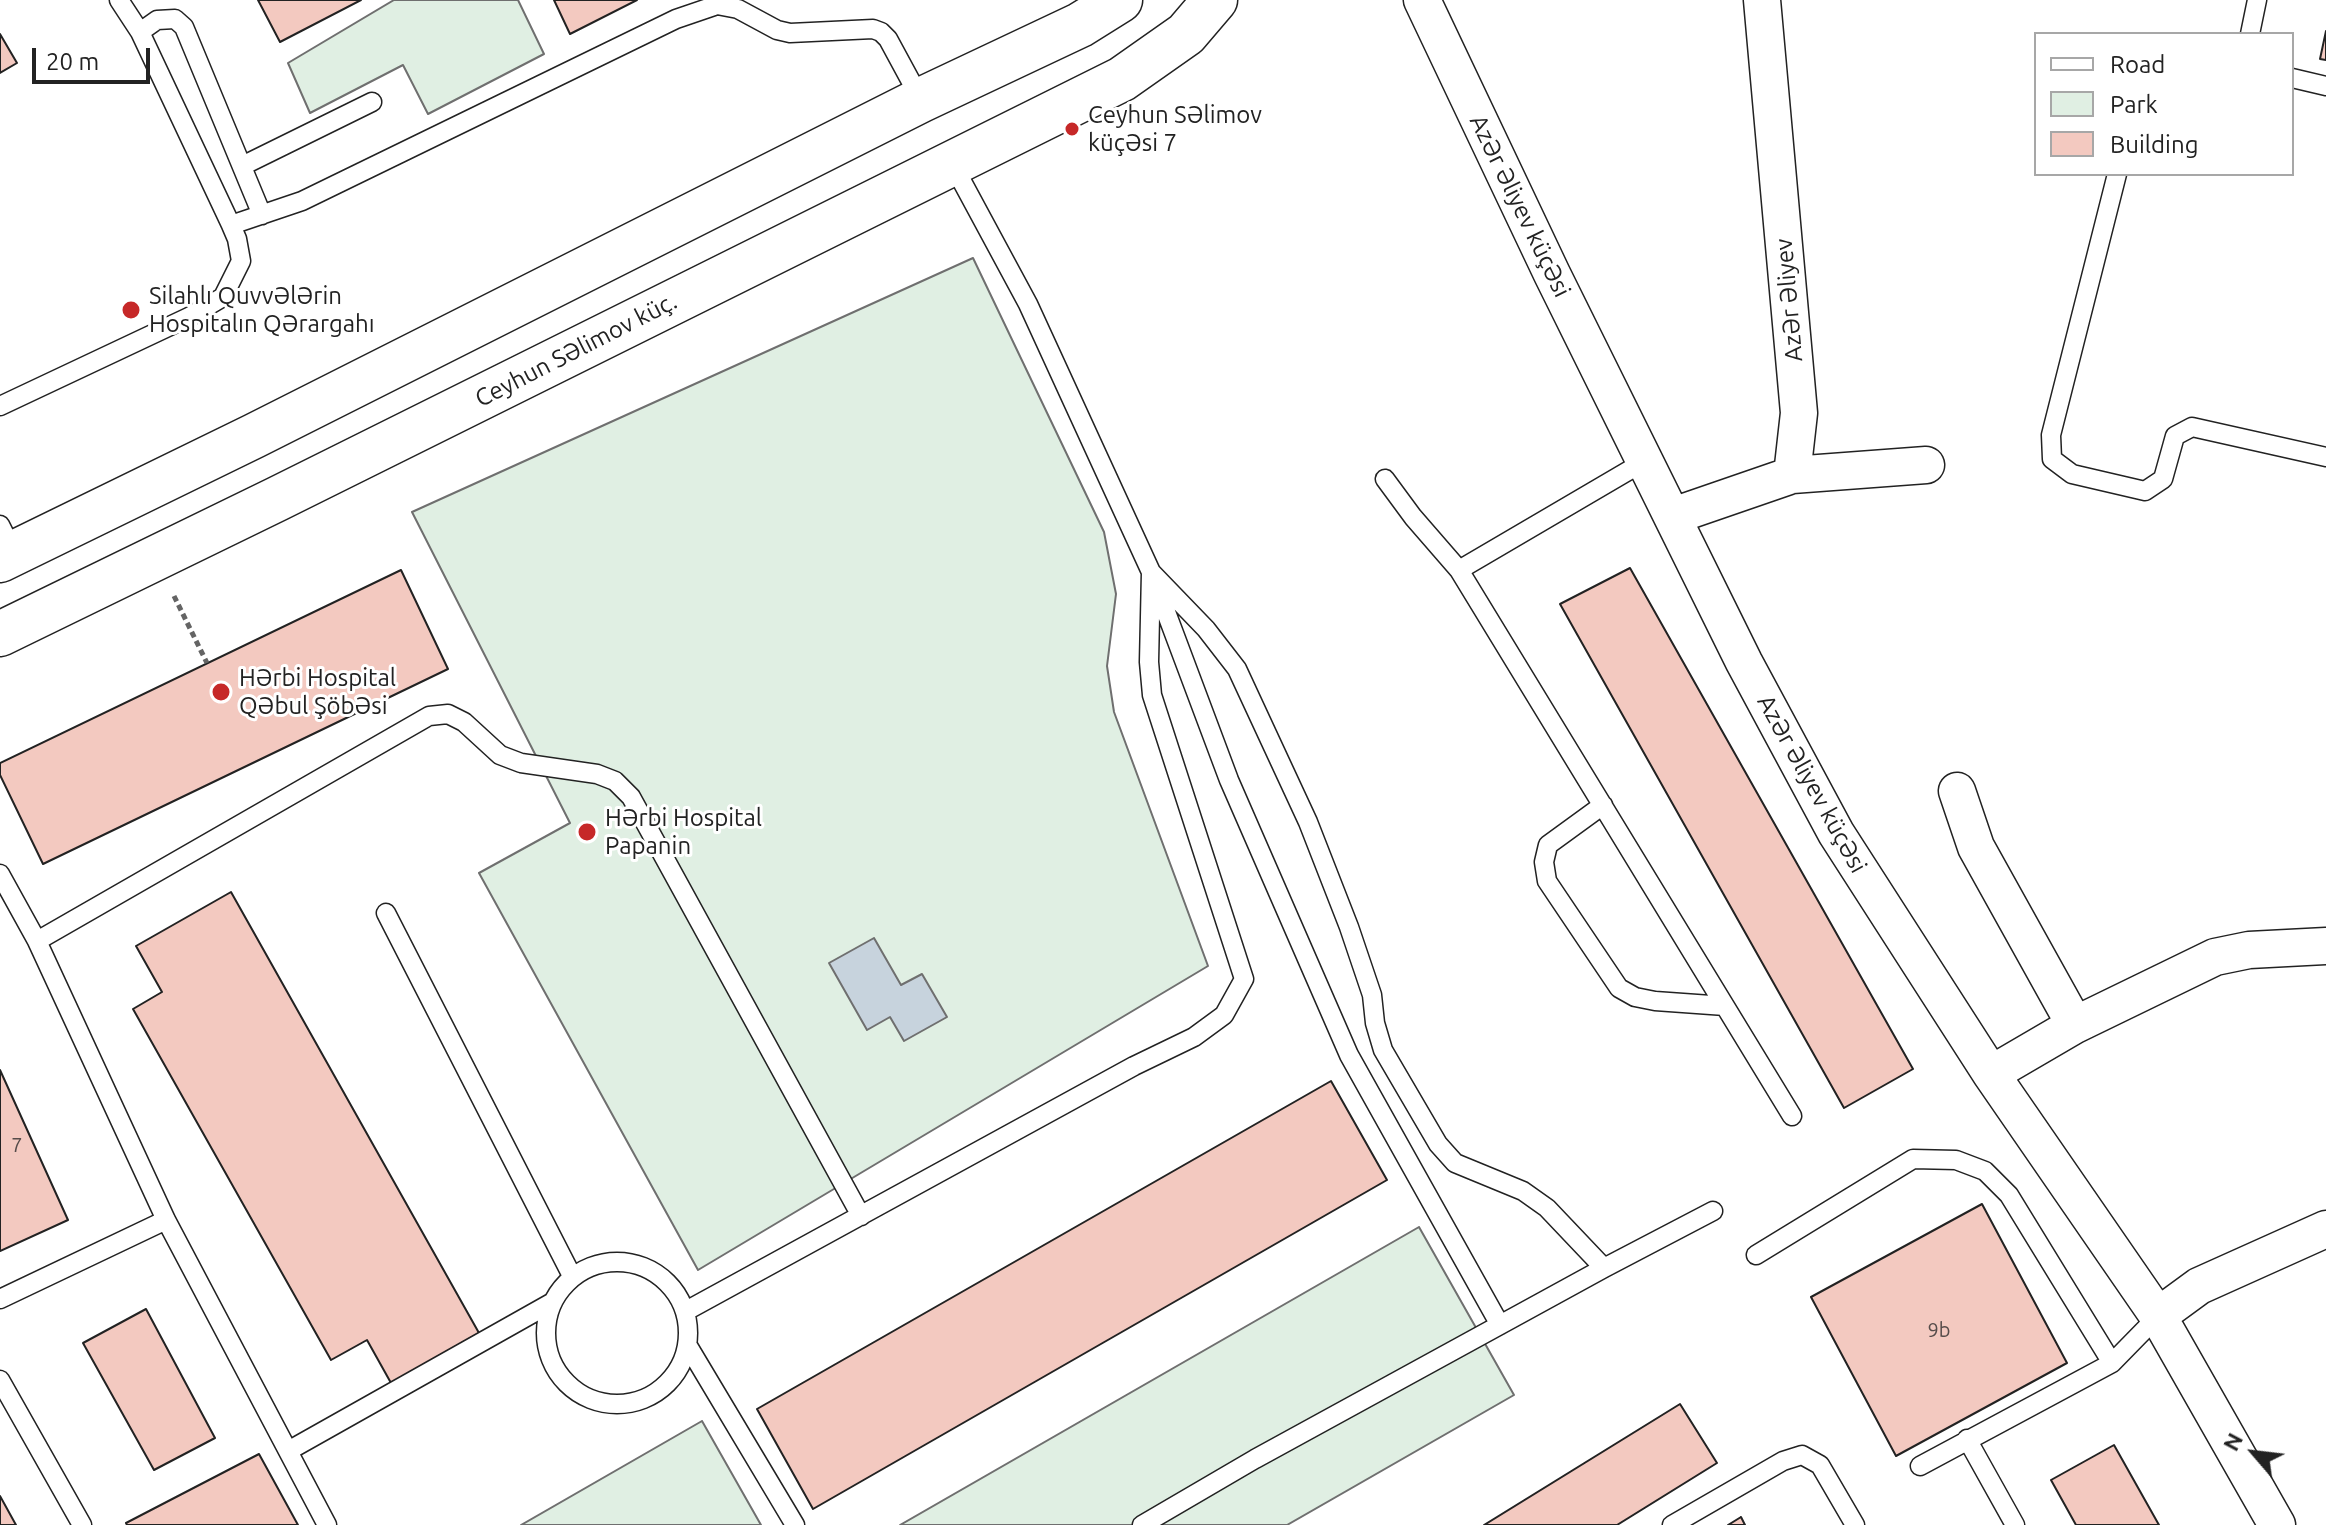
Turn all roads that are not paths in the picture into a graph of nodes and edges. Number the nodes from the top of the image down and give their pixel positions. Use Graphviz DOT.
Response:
graph roads {
  1 [pos="119,0"];
  2 [pos="1120,0"];
  3 [pos="1215,0"];
  4 [pos="1422,0"];
  5 [pos="1762,0"];
  6 [pos="2257,0"];
  7 [pos="716,2"];
  8 [pos="140,32"];
  9 [pos="2250,32"];
  10 [pos="2294,78"];
  11 [pos="2326,86"];
  12 [pos="921,100"];
  13 [pos="372,102"];
  14 [pos="952,163"];
  15 [pos="242,166"];
  16 [pos="2116,176"];
  17 [pos="262,215"];
  18 [pos="231,225"];
  19 [pos="0,406"];
  20 [pos="2326,457"];
  21 [pos="1645,461"];
  22 [pos="1926,465"];
  23 [pos="1792,475"];
  24 [pos="1385,479"];
  25 [pos="1673,516"];
  26 [pos="5,546"];
  27 [pos="1459,570"];
  28 [pos="1151,572"];
  29 [pos="0,634"];
  30 [pos="1957,791"];
  31 [pos="1603,805"];
  32 [pos="0,874"];
  33 [pos="386,913"];
  34 [pos="37,941"];
  35 [pos="2326,946"];
  36 [pos="1725,1006"];
  37 [pos="2075,1025"];
  38 [pos="1991,1074"];
  39 [pos="1792,1116"];
  40 [pos="1713,1211"];
  41 [pos="861,1216"];
  42 [pos="166,1220"];
  43 [pos="2326,1229"];
  44 [pos="1756,1255"];
  45 [pos="1604,1268"];
  46 [pos="572,1276"];
  47 [pos="0,1299"];
  48 [pos="551,1303"];
  49 [pos="686,1311"];
  50 [pos="2158,1316"];
  51 [pos="1500,1325"];
  52 [pos="688,1346"];
  53 [pos="2112,1363"];
  54 [pos="0,1380"];
  55 [pos="1967,1439"];
  56 [pos="288,1451"];
  57 [pos="1920,1466"];
  58 [pos="82,1525"];
  59 [pos="327,1525"];
  60 [pos="795,1525"];
  61 [pos="1142,1525"];
  62 [pos="1672,1525"];
  63 [pos="1855,1525"];
  64 [pos="2015,1525"];
  65 [pos="2277,1525"];
  1 -- 8 [label="lane"];
  2 -- 12 [label="main road"];
  3 -- 14 [label="main road, Ceyhun Səlimov küç."];
  4 -- 21 [label="street, Azər Əliyev küçəsi"];
  5 -- 23 [label="street, Azər Əliyev"];
  6 -- 9 [label="lane"];
  7 -- 12 [label="lane"];
  7 -- 17 [label="lane"];
  8 -- 15 [label="lane"];
  8 -- 18 [label="lane"];
  10 -- 11 [label="lane"];
  12 -- 14 [label="main road"];
  12 -- 26 [label="main road"];
  13 -- 15 [label="lane"];
  14 -- 28 [label="lane"];
  14 -- 29 [label="main road, Ceyhun Səlimov küç."];
  15 -- 17 [label="lane"];
  16 -- 20 [label="lane"];
  17 -- 18 [label="lane"];
  18 -- 19 [label="lane"];
  21 -- 25 [label="street, Azər Əliyev küçəsi"];
  21 -- 27 [label="lane"];
  22 -- 23 [label="street"];
  23 -- 25 [label="street"];
  24 -- 27 [label="lane"];
  25 -- 38 [label="street, Azər Əliyev küçəsi"];
  27 -- 31 [label="lane"];
  28 -- 41 [label="lane"];
  28 -- 45 [label="lane"];
  28 -- 51 [label="lane"];
  30 -- 37 [label="street"];
  31 -- 36 [label="lane"];
  31 -- 36 [label="lane"];
  32 -- 34 [label="lane"];
  33 -- 46 [label="lane"];
  34 -- 41 [label="lane"];
  34 -- 42 [label="lane"];
  35 -- 37 [label="street"];
  36 -- 39 [label="lane"];
  37 -- 38 [label="street"];
  38 -- 50 [label="street, Azər Əliyev küçəsi"];
  40 -- 45 [label="lane"];
  41 -- 49 [label="lane"];
  42 -- 47 [label="lane"];
  42 -- 56 [label="lane"];
  43 -- 50 [label="street"];
  44 -- 53 [label="lane"];
  45 -- 51 [label="lane"];
  46 -- 48 [label="lane"];
  46 -- 49 [label="lane"];
  48 -- 52 [label="lane"];
  48 -- 56 [label="lane"];
  49 -- 52 [label="lane"];
  50 -- 53 [label="lane"];
  50 -- 65 [label="street, Azər Əliyev küçəsi"];
  51 -- 61 [label="lane"];
  52 -- 60 [label="lane"];
  53 -- 55 [label="lane"];
  54 -- 58 [label="lane"];
  55 -- 57 [label="lane"];
  55 -- 64 [label="lane"];
  56 -- 59 [label="lane"];
  62 -- 63 [label="lane"];
}
